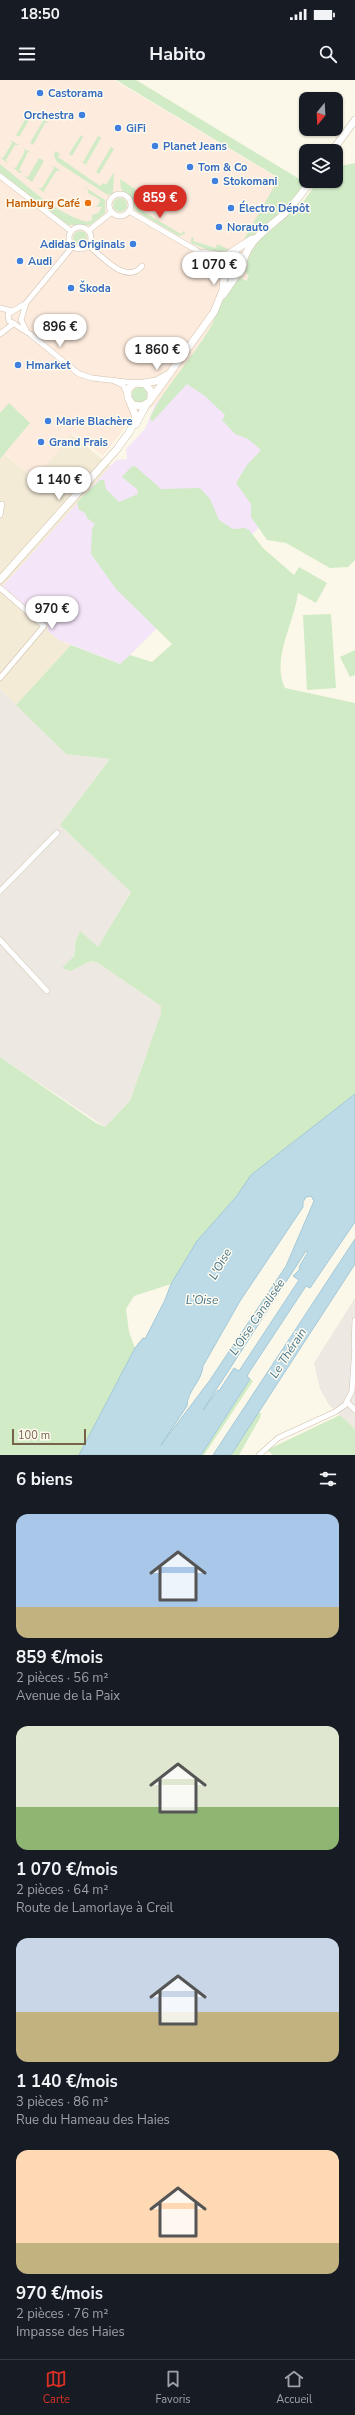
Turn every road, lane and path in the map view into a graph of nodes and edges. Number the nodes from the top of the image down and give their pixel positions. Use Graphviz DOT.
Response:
graph roads {
  1 [pos="355,120"];
  2 [pos="337,144"];
  3 [pos="0,176"];
  4 [pos="306,188"];
  5 [pos="129,211"];
  6 [pos="112,212"];
  7 [pos="71,231"];
  8 [pos="88,231"];
  9 [pos="258,236"];
  10 [pos="88,245"];
  11 [pos="73,246"];
  12 [pos="196,250"];
  13 [pos="228,254"];
  14 [pos="243,262"];
  15 [pos="142,266"];
  16 [pos="220,267"];
  17 [pos="224,274"];
  18 [pos="236,276"];
  19 [pos="220,300"];
  20 [pos="26,302"];
  21 [pos="0,309"];
  22 [pos="13,310"];
  23 [pos="21,317"];
  24 [pos="7,319"];
  25 [pos="13,324"];
  26 [pos="1,333"];
  27 [pos="30,334"];
  28 [pos="175,368"];
  29 [pos="106,379"];
  30 [pos="135,383"];
  31 [pos="144,383"];
  32 [pos="127,394"];
  33 [pos="130,402"];
  34 [pos="148,402"];
  35 [pos="130,431"];
  36 [pos="2,504"];
  37 [pos="0,515"];
  38 [pos="0,580"];
  39 [pos="0,588"];
  40 [pos="0,678"];
  41 [pos="57,833"];
  42 [pos="0,891"];
  43 [pos="0,940"];
  44 [pos="46,991"];
  45 [pos="355,1320"];
  46 [pos="354,1346"];
  47 [pos="354,1371"];
  48 [pos="354,1390"];
  49 [pos="347,1402"];
  50 [pos="355,1410"];
  51 [pos="259,1455"];
  1 -- 2 [label="street"];
  3 -- 7 [label="street"];
  4 -- 9 [label="street"];
  5 -- 6 [label="street"];
  5 -- 6 [label="street"];
  5 -- 12 [label="street"];
  6 -- 8 [label="street"];
  7 -- 8 [label="street"];
  7 -- 11 [label="street"];
  8 -- 10 [label="street"];
  9 -- 13 [label="street"];
  9 -- 14 [label="street"];
  10 -- 11 [label="street"];
  10 -- 15 [label="street"];
  11 -- 20 [label="street"];
  12 -- 13 [label="street"];
  12 -- 16 [label="street"];
  13 -- 14 [label="street"];
  13 -- 16 [label="street"];
  14 -- 18 [label="street"];
  16 -- 17 [label="street"];
  17 -- 18 [label="street"];
  17 -- 19 [label="street"];
  18 -- 19 [label="street"];
  19 -- 28 [label="street"];
  20 -- 22 [label="street"];
  20 -- 23 [label="street"];
  21 -- 22 [label="street"];
  21 -- 24 [label="street"];
  22 -- 23 [label="street"];
  22 -- 24 [label="street"];
  23 -- 25 [label="street"];
  23 -- 27 [label="street"];
  24 -- 25 [label="street"];
  24 -- 26 [label="street"];
  25 -- 26 [label="street"];
  25 -- 27 [label="street"];
  27 -- 29 [label="street"];
  28 -- 31 [label="street"];
  28 -- 34 [label="street"];
  29 -- 30 [label="street"];
  29 -- 32 [label="street"];
  30 -- 31 [label="street"];
  30 -- 32 [label="street"];
  31 -- 34 [label="street"];
  32 -- 33 [label="street"];
  33 -- 34 [label="street"];
  33 -- 35 [label="street"];
  34 -- 35 [label="street"];
  35 -- 38 [label="street"];
  36 -- 37 [label="street"];
  39 -- 40 [label="street"];
  41 -- 42 [label="street"];
  43 -- 44 [label="street"];
  45 -- 46 [label="street"];
  46 -- 47 [label="street"];
  47 -- 48 [label="street"];
  48 -- 49 [label="street"];
  49 -- 50 [label="street"];
  49 -- 51 [label="street"];
}
